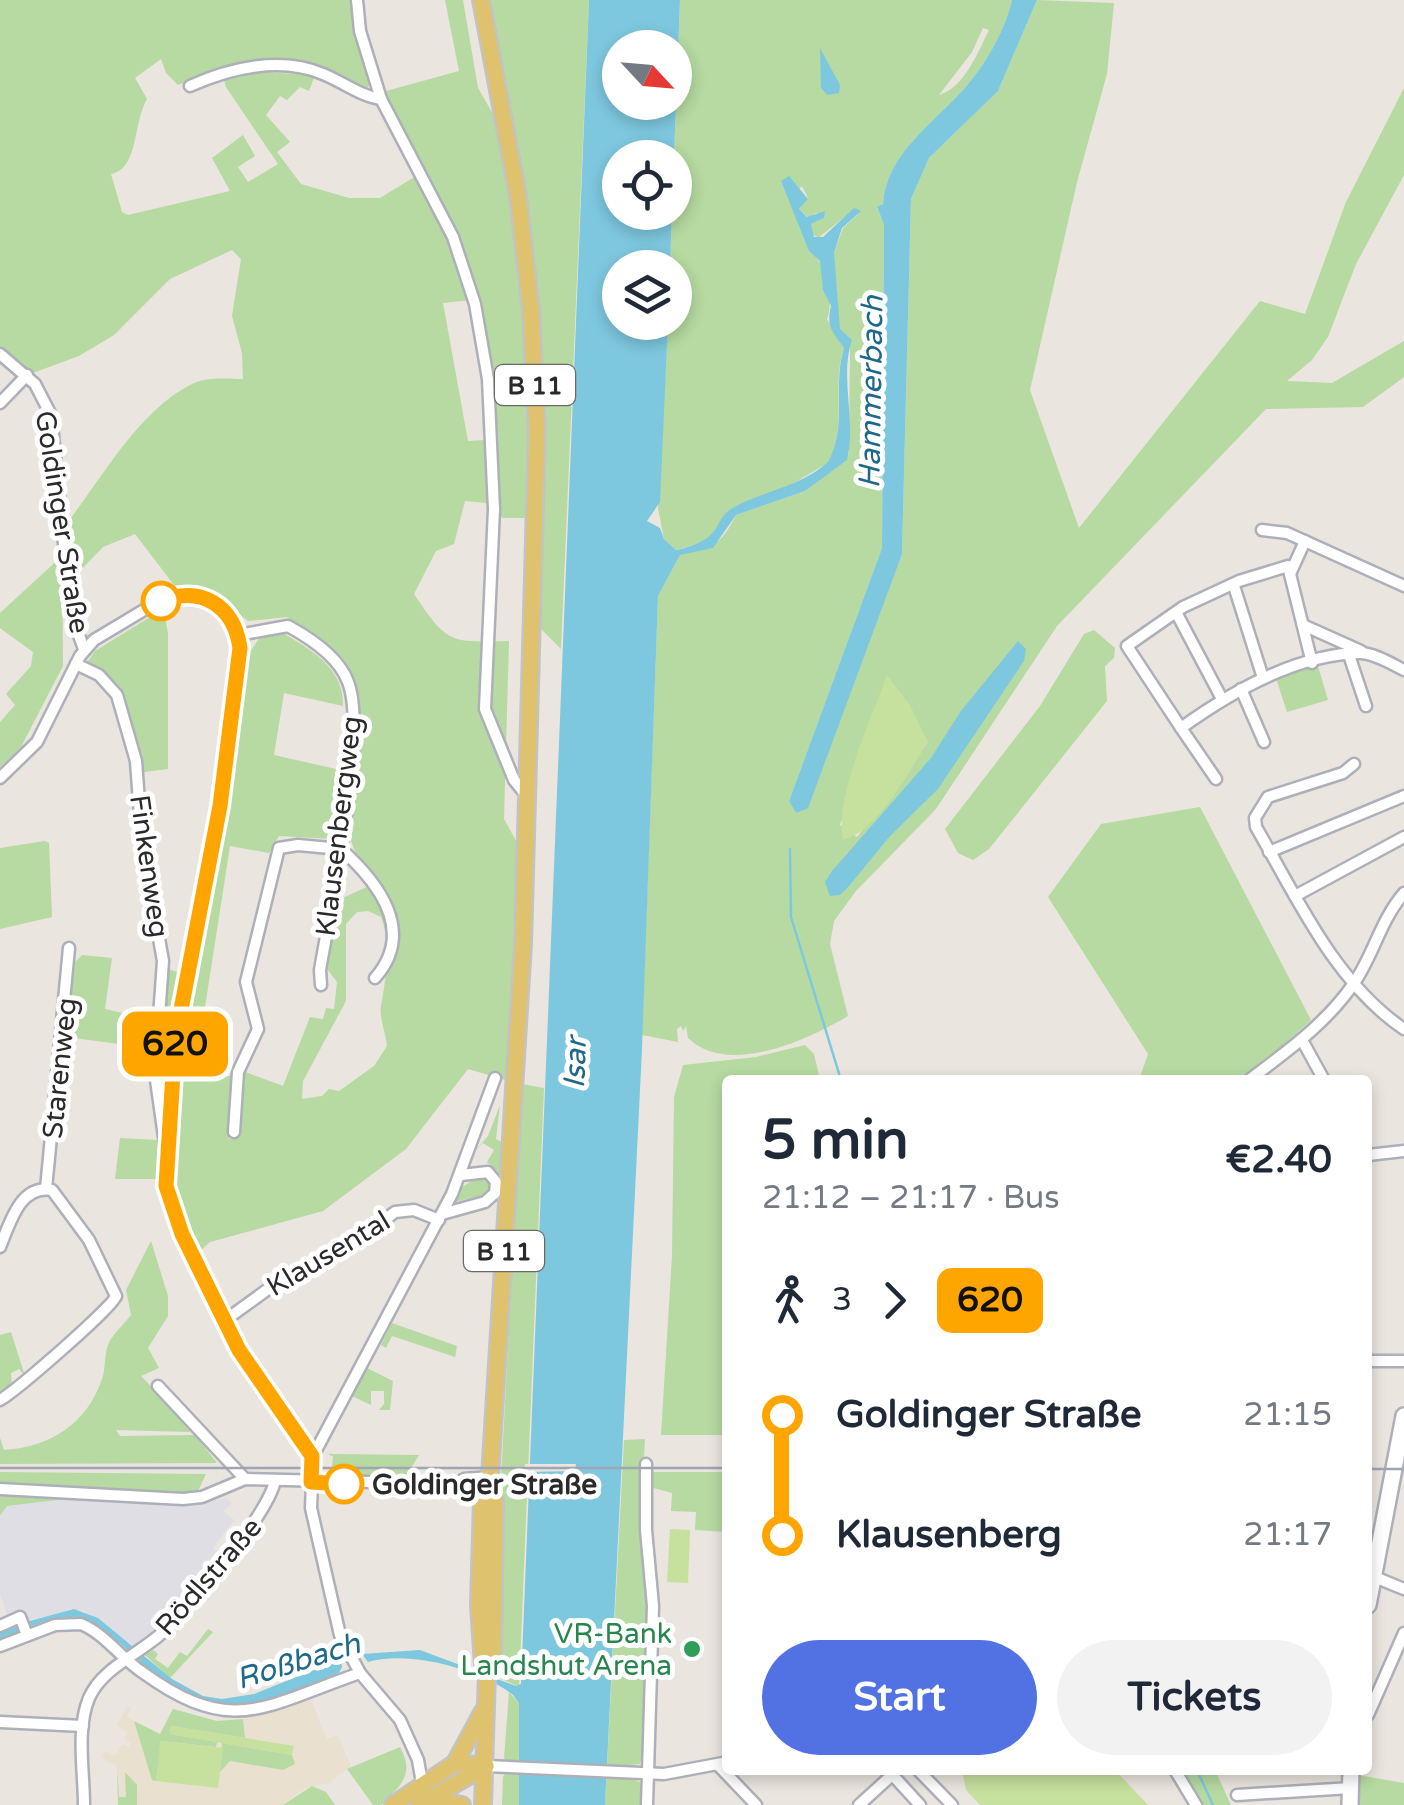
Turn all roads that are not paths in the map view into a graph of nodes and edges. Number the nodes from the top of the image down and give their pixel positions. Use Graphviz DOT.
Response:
graph roads {
  1 [pos="357,0"];
  2 [pos="481,0"];
  3 [pos="190,86"];
  4 [pos="382,99"];
  5 [pos="0,354"];
  6 [pos="26,375"];
  7 [pos="0,403"];
  8 [pos="1262,530"];
  9 [pos="1305,541"];
  10 [pos="1290,574"];
  11 [pos="1234,586"];
  12 [pos="1404,586"];
  13 [pos="1177,614"];
  14 [pos="1303,624"];
  15 [pos="238,635"];
  16 [pos="84,649"];
  17 [pos="1364,652"];
  18 [pos="1349,655"];
  19 [pos="1312,662"];
  20 [pos="76,664"];
  21 [pos="1404,670"];
  22 [pos="1264,678"];
  23 [pos="1241,689"];
  24 [pos="1222,699"];
  25 [pos="1366,706"];
  26 [pos="1181,728"];
  27 [pos="1264,742"];
  28 [pos="1354,764"];
  29 [pos="0,778"];
  30 [pos="1216,779"];
  31 [pos="527,796"];
  32 [pos="1404,796"];
  33 [pos="1404,837"];
  34 [pos="341,850"];
  35 [pos="1269,852"];
  36 [pos="1404,893"];
  37 [pos="1295,896"];
  38 [pos="69,948"];
  39 [pos="375,978"];
  40 [pos="1355,982"];
  41 [pos="321,985"];
  42 [pos="1404,1030"];
  43 [pos="1302,1040"];
  44 [pos="1256,1075"];
  45 [pos="1321,1075"];
  46 [pos="495,1078"];
  47 [pos="234,1132"];
  48 [pos="1404,1151"];
  49 [pos="166,1152"];
  50 [pos="1372,1155"];
  51 [pos="460,1175"];
  52 [pos="46,1188"];
  53 [pos="441,1217"];
  54 [pos="0,1247"];
  55 [pos="224,1321"];
  56 [pos="1372,1361"];
  57 [pos="1404,1361"];
  58 [pos="158,1386"];
  59 [pos="0,1400"];
  60 [pos="1404,1416"];
  61 [pos="312,1456"];
  62 [pos="646,1464"];
  63 [pos="245,1478"];
  64 [pos="275,1480"];
  65 [pos="311,1482"];
  66 [pos="490,1484"];
  67 [pos="0,1489"];
  68 [pos="1372,1576"];
  69 [pos="1404,1589"];
  70 [pos="0,1626"];
  71 [pos="25,1628"];
  72 [pos="1404,1634"];
  73 [pos="0,1646"];
  74 [pos="133,1656"];
  75 [pos="359,1670"];
  76 [pos="487,1700"];
  77 [pos="1372,1706"];
  78 [pos="0,1722"];
  79 [pos="83,1726"];
  80 [pos="722,1763"];
  81 [pos="456,1764"];
  82 [pos="486,1766"];
  83 [pos="649,1773"];
  84 [pos="732,1775"];
  85 [pos="887,1775"];
  86 [pos="893,1775"];
  87 [pos="923,1775"];
  88 [pos="1178,1775"];
  89 [pos="423,1795"];
  90 [pos="1238,1795"];
  91 [pos="1350,1797"];
  92 [pos="84,1805"];
  93 [pos="393,1805"];
  94 [pos="462,1805"];
  95 [pos="483,1805"];
  96 [pos="648,1805"];
  97 [pos="756,1805"];
  98 [pos="858,1805"];
  99 [pos="920,1805"];
  100 [pos="952,1805"];
  101 [pos="1196,1805"];
  1 -- 4 [label="street"];
  2 -- 31 [label="main road, B 11"];
  3 -- 4 [label="street"];
  4 -- 31 [label="street"];
  5 -- 6 [label="street, Goldinger Straße"];
  6 -- 7 [label="street"];
  6 -- 16 [label="street, Goldinger Straße"];
  8 -- 9 [label="street"];
  9 -- 10 [label="street"];
  9 -- 12 [label="street"];
  10 -- 11 [label="street"];
  10 -- 14 [label="street"];
  11 -- 13 [label="street"];
  11 -- 22 [label="street"];
  13 -- 24 [label="street"];
  13 -- 26 [label="street"];
  14 -- 17 [label="street"];
  14 -- 19 [label="street"];
  15 -- 16 [label="street, Goldinger Straße"];
  15 -- 34 [label="street, Klausenbergweg"];
  15 -- 49 [label="street"];
  16 -- 20 [label="street, Goldinger Straße"];
  17 -- 18 [label="street"];
  17 -- 21 [label="street"];
  18 -- 19 [label="street"];
  18 -- 25 [label="street"];
  19 -- 22 [label="street"];
  20 -- 29 [label="street, Goldinger Straße"];
  20 -- 49 [label="street, Finkenweg"];
  22 -- 23 [label="street"];
  23 -- 24 [label="street"];
  23 -- 27 [label="street"];
  24 -- 26 [label="street"];
  26 -- 30 [label="street"];
  28 -- 35 [label="street"];
  31 -- 66 [label="main road, B 11"];
  32 -- 35 [label="street"];
  33 -- 37 [label="street"];
  34 -- 39 [label="street"];
  34 -- 41 [label="street, Klausenbergweg"];
  34 -- 47 [label="street"];
  35 -- 37 [label="street"];
  36 -- 40 [label="street"];
  37 -- 40 [label="street"];
  38 -- 52 [label="street, Starenweg"];
  40 -- 42 [label="street"];
  40 -- 43 [label="street"];
  43 -- 44 [label="street"];
  43 -- 45 [label="street"];
  46 -- 51 [label="street"];
  48 -- 50 [label="street"];
  49 -- 55 [label="street"];
  51 -- 53 [label="street"];
  51 -- 53 [label="street, Klausental"];
  52 -- 54 [label="street"];
  52 -- 59 [label="street"];
  53 -- 55 [label="street, Klausental"];
  53 -- 61 [label="street"];
  55 -- 61 [label="street"];
  56 -- 57 [label="street"];
  58 -- 63 [label="street"];
  60 -- 68 [label="street"];
  61 -- 65 [label="street"];
  62 -- 83 [label="street"];
  63 -- 64 [label="street"];
  63 -- 67 [label="street"];
  64 -- 65 [label="street"];
  64 -- 74 [label="street, Rödlstraße"];
  65 -- 66 [label="street"];
  65 -- 75 [label="street"];
  66 -- 76 [label="main road, B 11"];
  68 -- 69 [label="street"];
  70 -- 71 [label="street"];
  71 -- 73 [label="street"];
  71 -- 74 [label="street"];
  72 -- 77 [label="street"];
  74 -- 75 [label="street"];
  74 -- 79 [label="street, Rödlstraße"];
  75 -- 89 [label="street"];
  76 -- 81 [label="main road"];
  76 -- 82 [label="main road, B 11"];
  78 -- 79 [label="street"];
  79 -- 92 [label="street"];
  80 -- 83 [label="street"];
  81 -- 82 [label="main road"];
  81 -- 89 [label="main road"];
  82 -- 83 [label="street"];
  82 -- 89 [label="main road"];
  82 -- 95 [label="main road, B 11"];
  83 -- 96 [label="street"];
  84 -- 97 [label="street"];
  85 -- 98 [label="street"];
  86 -- 99 [label="street"];
  87 -- 100 [label="street"];
  88 -- 101 [label="street"];
  89 -- 93 [label="main road"];
  89 -- 94 [label="main road"];
  90 -- 91 [label="street"];
}
